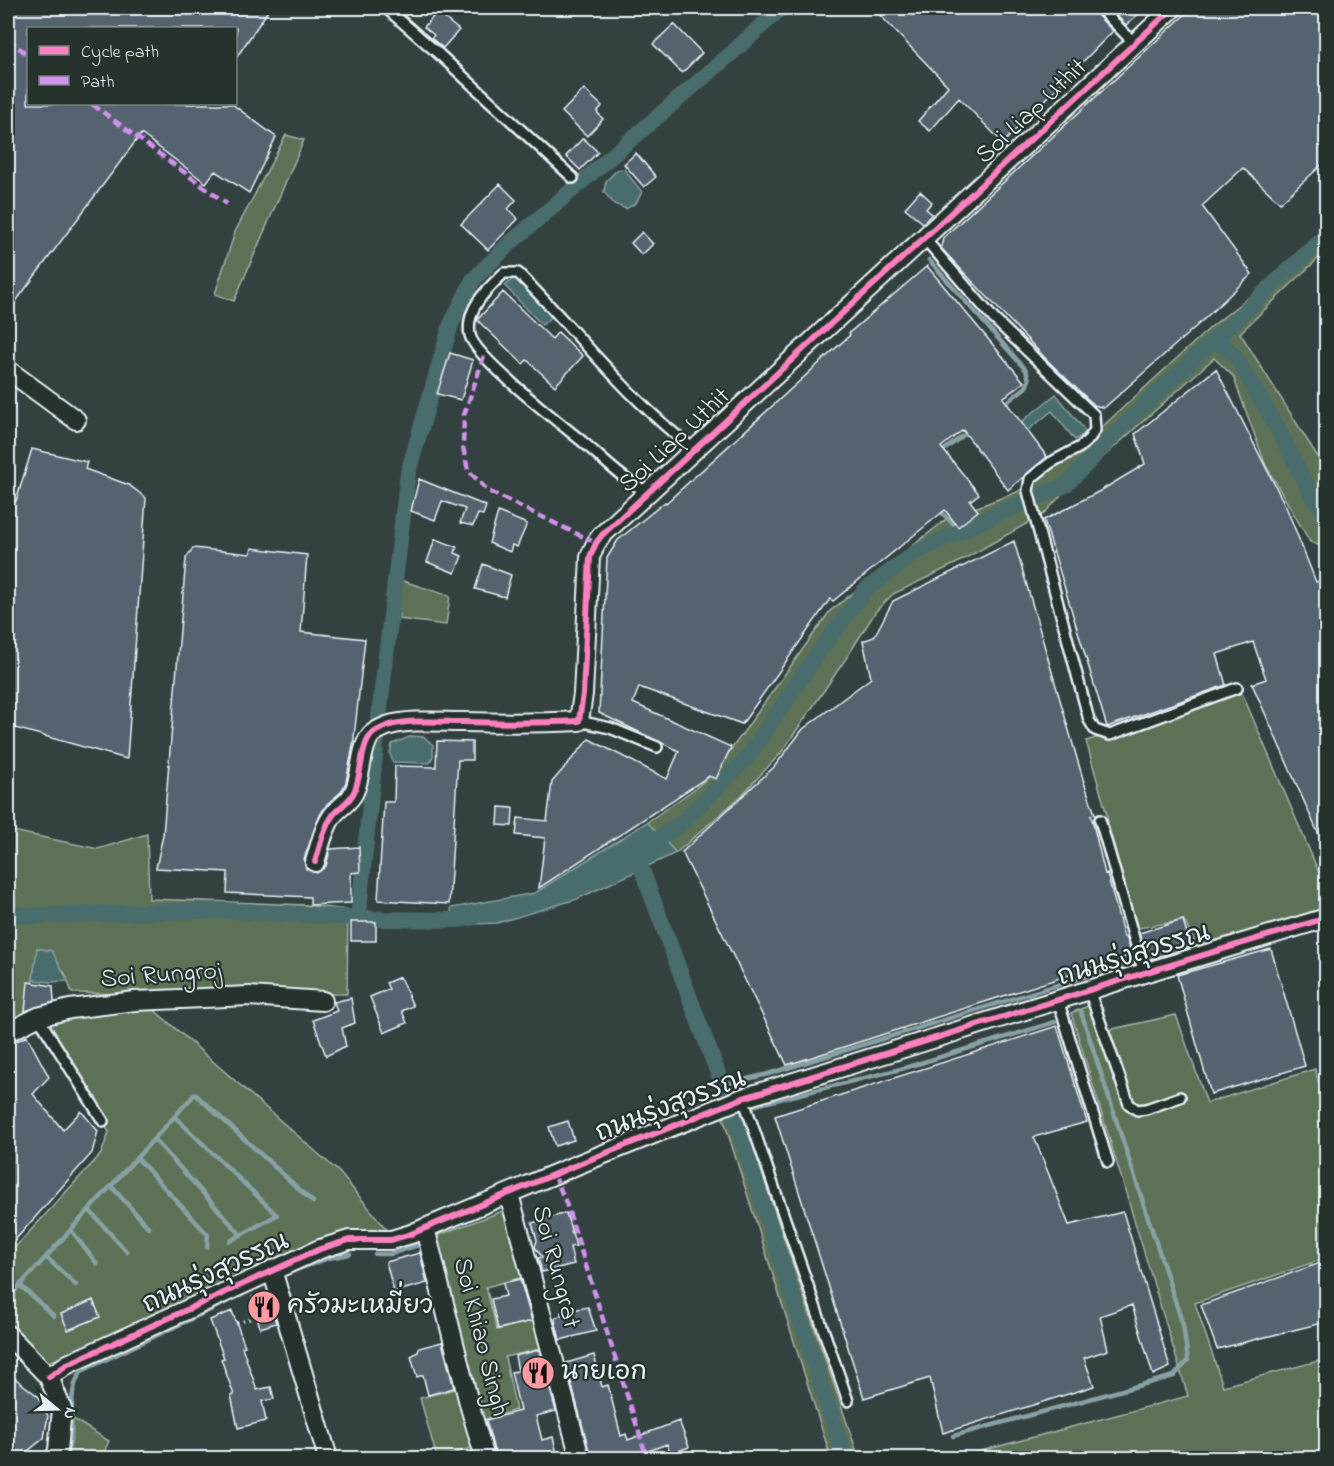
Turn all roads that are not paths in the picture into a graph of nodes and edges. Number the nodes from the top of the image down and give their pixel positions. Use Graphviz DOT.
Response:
graph roads {
  1 [pos="386,8"];
  2 [pos="1100,8"];
  3 [pos="1173,8"];
  4 [pos="1135,44"];
  5 [pos="573,178"];
  6 [pos="924,238"];
  7 [pos="8,370"];
  8 [pos="76,420"];
  9 [pos="695,450"];
  10 [pos="648,493"];
  11 [pos="1237,688"];
  12 [pos="579,721"];
  13 [pos="657,747"];
  14 [pos="1100,819"];
  15 [pos="315,862"];
  16 [pos="1326,918"];
  17 [pos="1144,973"];
  18 [pos="1089,990"];
  19 [pos="1058,1000"];
  20 [pos="323,1001"];
  21 [pos="38,1017"];
  22 [pos="8,1032"];
  23 [pos="1180,1096"];
  24 [pos="742,1099"];
  25 [pos="103,1121"];
  26 [pos="1108,1162"];
  27 [pos="509,1194"];
  28 [pos="425,1228"];
  29 [pos="272,1270"];
  30 [pos="8,1335"];
  31 [pos="49,1377"];
  32 [pos="848,1401"];
  33 [pos="55,1458"];
  34 [pos="328,1458"];
  35 [pos="485,1458"];
  36 [pos="580,1458"];
  1 -- 5 [label="lane"];
  2 -- 4 [label="lane"];
  3 -- 4 [label="street, Soi Liap Uthit"];
  4 -- 6 [label="street, Soi Liap Uthit"];
  6 -- 9 [label="street, Soi Liap Uthit"];
  6 -- 11 [label="lane"];
  7 -- 8 [label="street"];
  9 -- 10 [label="street, Soi Liap Uthit"];
  9 -- 10 [label="lane"];
  10 -- 12 [label="street, Soi Liap Uthit"];
  12 -- 13 [label="lane"];
  12 -- 15 [label="street"];
  14 -- 17 [label="lane"];
  16 -- 17 [label="street, ถนนรุ่งสุวรรณ"];
  17 -- 18 [label="street, ถนนรุ่งสุวรรณ"];
  18 -- 19 [label="street, ถนนรุ่งสุวรรณ"];
  18 -- 23 [label="lane"];
  19 -- 24 [label="street, ถนนรุ่งสุวรรณ"];
  19 -- 26 [label="lane"];
  20 -- 21 [label="street, Soi Rungroj"];
  21 -- 22 [label="street, Soi Rungroj"];
  21 -- 25 [label="lane"];
  24 -- 27 [label="street, ถนนรุ่งสุวรรณ"];
  24 -- 32 [label="lane"];
  27 -- 28 [label="street, ถนนรุ่งสุวรรณ"];
  27 -- 36 [label="street, Soi Rungrat"];
  28 -- 29 [label="street, ถนนรุ่งสุวรรณ"];
  28 -- 35 [label="street, Soi Khiao Singh"];
  29 -- 31 [label="street, ถนนรุ่งสุวรรณ"];
  29 -- 34 [label="street"];
  30 -- 31 [label="street"];
  31 -- 33 [label="street"];
}
